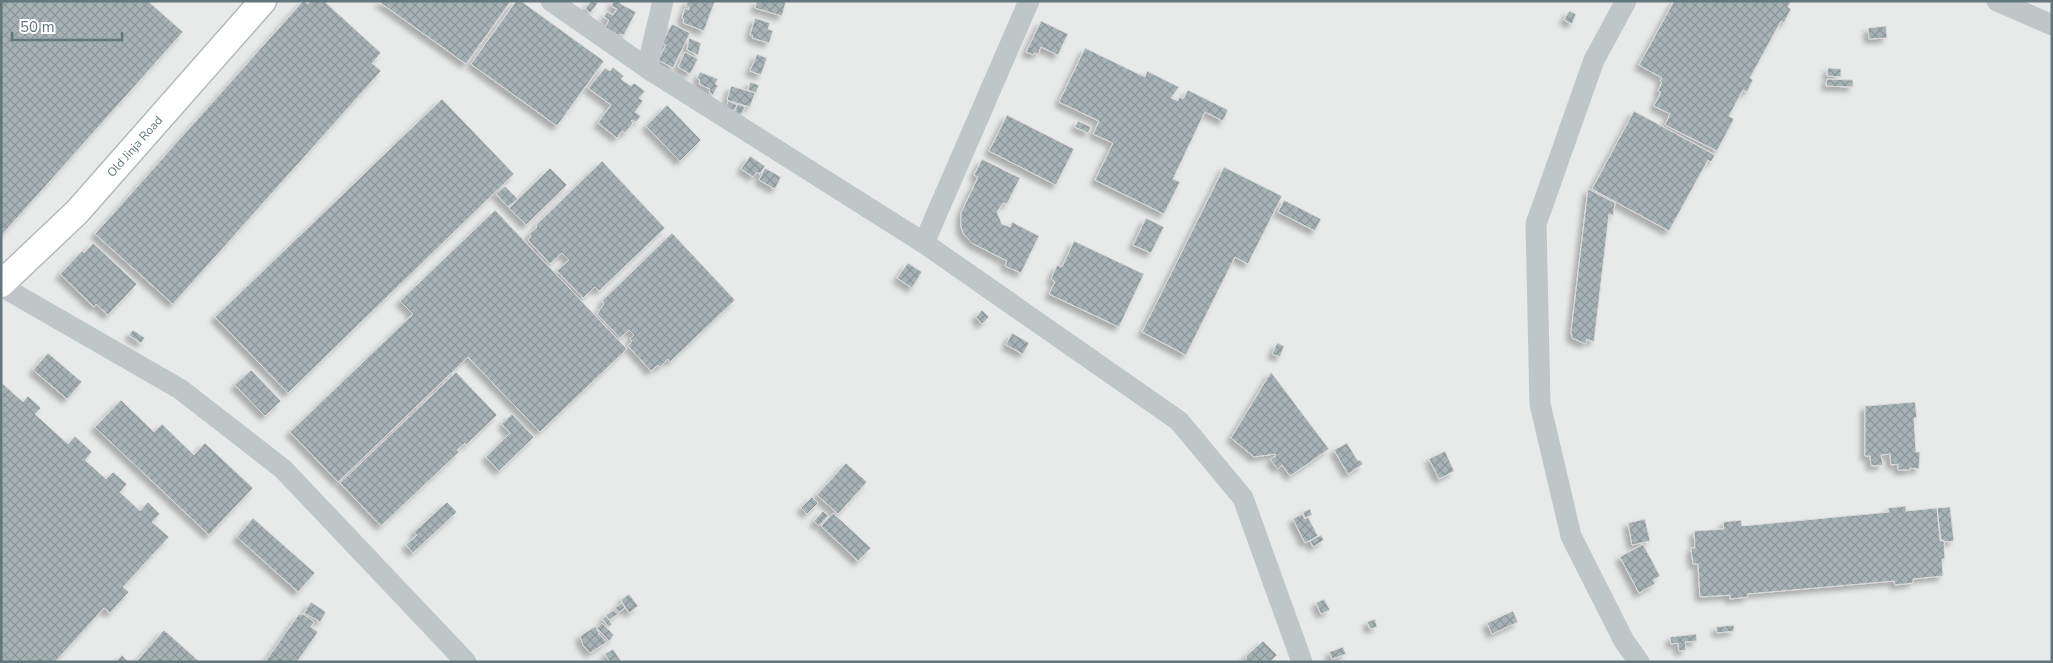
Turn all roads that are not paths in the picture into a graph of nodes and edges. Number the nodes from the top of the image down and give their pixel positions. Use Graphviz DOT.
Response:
graph roads {
  1 [pos="263,1"];
  2 [pos="551,1"];
  3 [pos="663,1"];
  4 [pos="1029,1"];
  5 [pos="1626,1"];
  6 [pos="1997,1"];
  7 [pos="2052,25"];
  8 [pos="647,68"];
  9 [pos="924,243"];
  10 [pos="1,285"];
  11 [pos="466,662"];
  12 [pos="1302,662"];
  13 [pos="1639,662"];
  1 -- 10 [label="main road, Old Jinja Road"];
  2 -- 8 [label="street"];
  3 -- 8 [label="street"];
  4 -- 9 [label="street"];
  5 -- 13 [label="street"];
  6 -- 7 [label="street"];
  8 -- 9 [label="street"];
  9 -- 12 [label="street"];
  10 -- 11 [label="street"];
}
